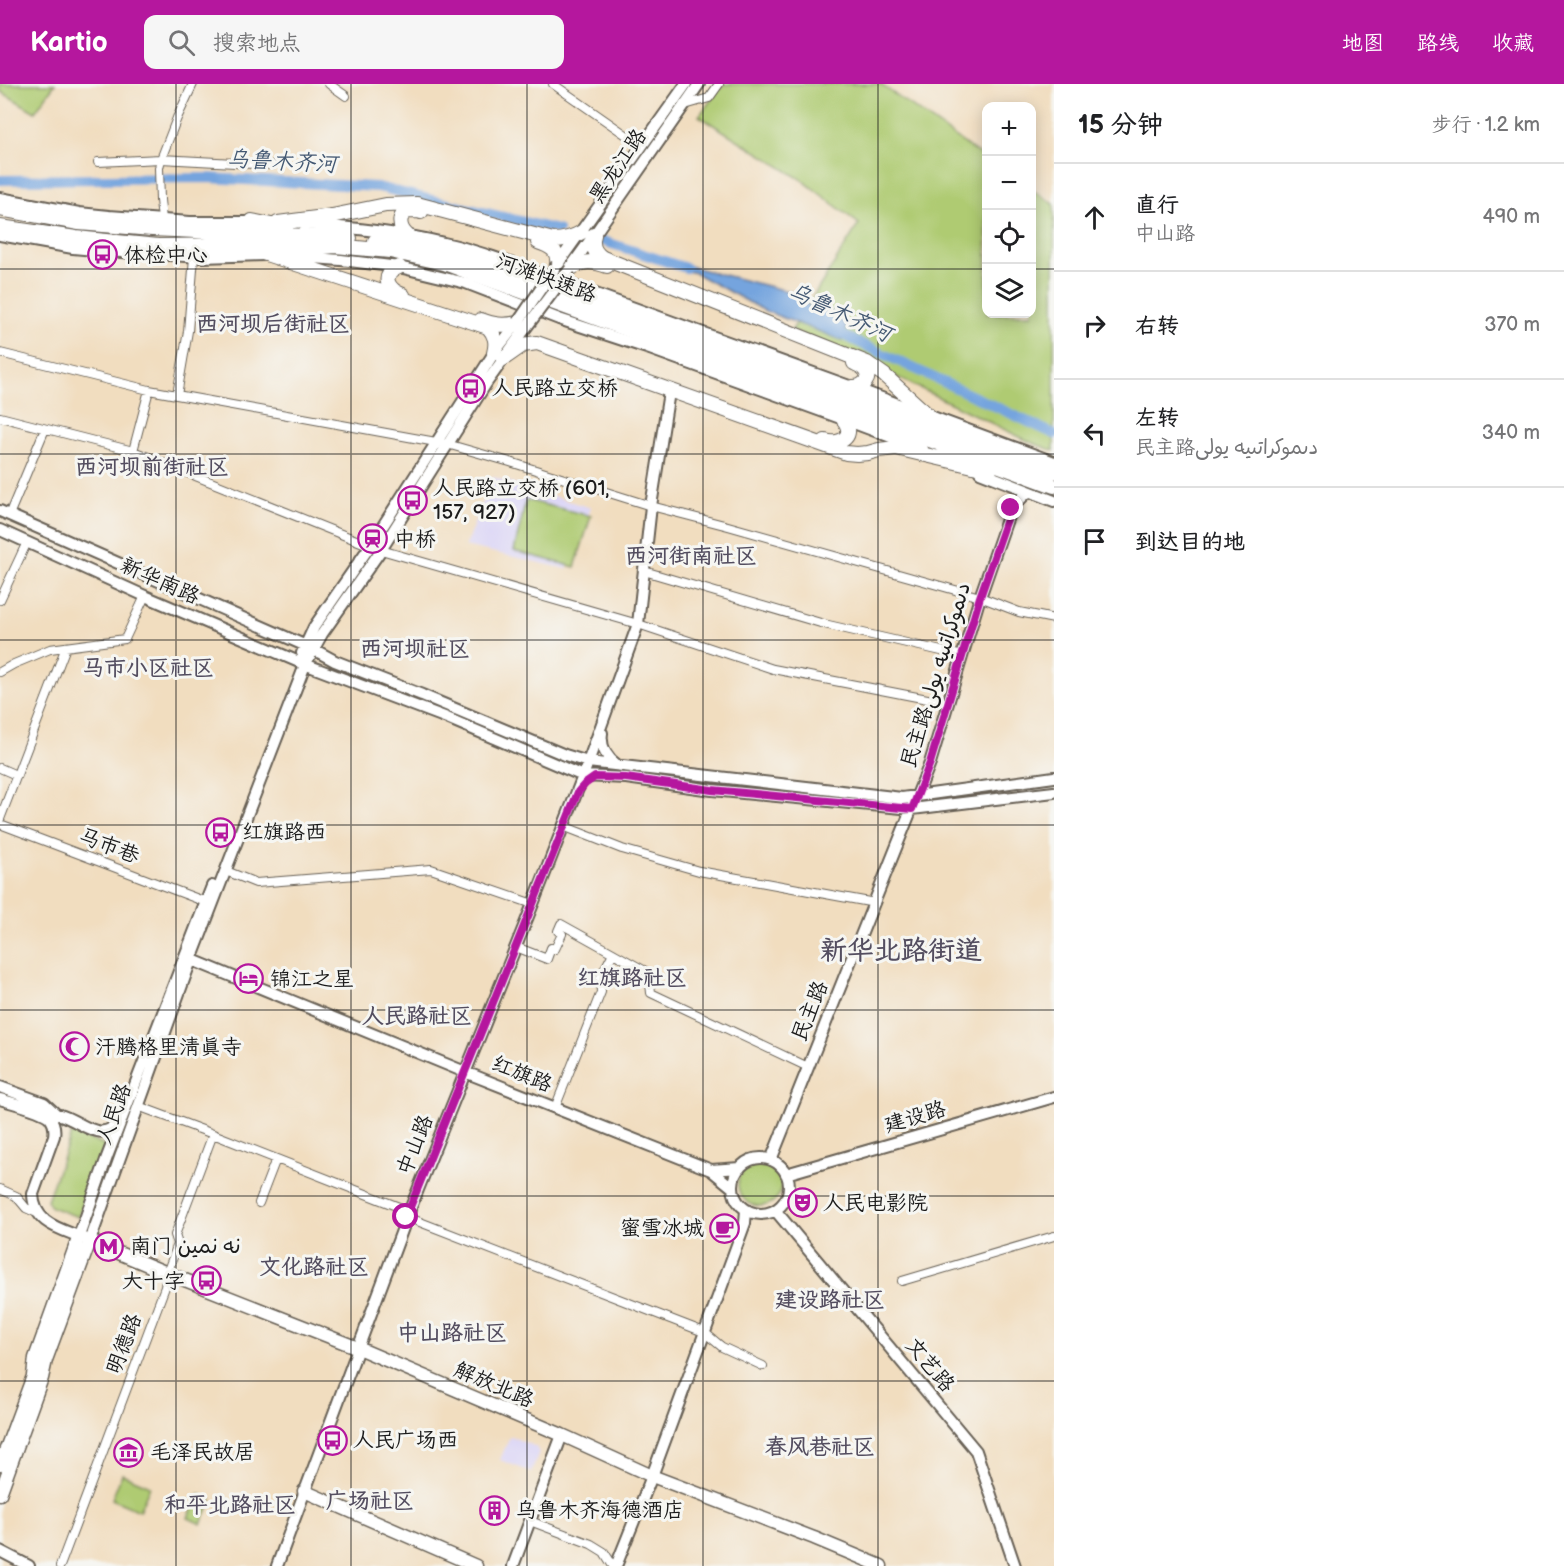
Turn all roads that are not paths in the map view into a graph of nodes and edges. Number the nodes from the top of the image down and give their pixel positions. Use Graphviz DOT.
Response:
graph roads {
  1 [pos="193,84"];
  2 [pos="329,84"];
  3 [pos="553,84"];
  4 [pos="686,84"];
  5 [pos="699,84"];
  6 [pos="719,84"];
  7 [pos="346,96"];
  8 [pos="684,105"];
  9 [pos="629,137"];
  10 [pos="161,159"];
  11 [pos="98,162"];
  12 [pos="272,165"];
  13 [pos="0,198"];
  14 [pos="0,209"];
  15 [pos="162,220"];
  16 [pos="252,221"];
  17 [pos="278,223"];
  18 [pos="0,226"];
  19 [pos="588,234"];
  20 [pos="0,235"];
  21 [pos="408,236"];
  22 [pos="330,237"];
  23 [pos="241,246"];
  24 [pos="270,255"];
  25 [pos="194,257"];
  26 [pos="399,267"];
  27 [pos="563,267"];
  28 [pos="523,323"];
  29 [pos="0,352"];
  30 [pos="498,356"];
  31 [pos="852,387"];
  32 [pos="149,390"];
  33 [pos="669,392"];
  34 [pos="177,395"];
  35 [pos="929,416"];
  36 [pos="0,417"];
  37 [pos="843,419"];
  38 [pos="45,429"];
  39 [pos="975,434"];
  40 [pos="441,443"];
  41 [pos="133,451"];
  42 [pos="1054,462"];
  43 [pos="1031,463"];
  44 [pos="960,464"];
  45 [pos="1054,472"];
  46 [pos="1032,485"];
  47 [pos="1054,486"];
  48 [pos="1054,501"];
  49 [pos="651,506"];
  50 [pos="4,513"];
  51 [pos="0,530"];
  52 [pos="27,542"];
  53 [pos="375,548"];
  54 [pos="644,571"];
  55 [pos="145,596"];
  56 [pos="980,597"];
  57 [pos="0,600"];
  58 [pos="1054,619"];
  59 [pos="638,624"];
  60 [pos="66,647"];
  61 [pos="309,648"];
  62 [pos="963,656"];
  63 [pos="302,664"];
  64 [pos="0,672"];
  65 [pos="948,703"];
  66 [pos="603,720"];
  67 [pos="588,762"];
  68 [pos="618,765"];
  69 [pos="0,768"];
  70 [pos="16,775"];
  71 [pos="583,776"];
  72 [pos="595,777"];
  73 [pos="1054,777"];
  74 [pos="1054,792"];
  75 [pos="916,797"];
  76 [pos="573,801"];
  77 [pos="912,809"];
  78 [pos="0,819"];
  79 [pos="0,824"];
  80 [pos="563,826"];
  81 [pos="226,871"];
  82 [pos="206,902"];
  83 [pos="875,903"];
  84 [pos="533,904"];
  85 [pos="516,947"];
  86 [pos="613,953"];
  87 [pos="188,959"];
  88 [pos="808,1067"];
  89 [pos="465,1072"];
  90 [pos="0,1087"];
  91 [pos="1054,1097"];
  92 [pos="0,1099"];
  93 [pos="138,1106"];
  94 [pos="555,1108"];
  95 [pos="125,1112"];
  96 [pos="41,1113"];
  97 [pos="57,1115"];
  98 [pos="213,1134"];
  99 [pos="54,1136"];
  100 [pos="276,1159"];
  101 [pos="771,1160"];
  102 [pos="740,1168"];
  103 [pos="711,1170"];
  104 [pos="786,1174"];
  105 [pos="733,1188"];
  106 [pos="0,1189"];
  107 [pos="259,1203"];
  108 [pos="746,1210"];
  109 [pos="775,1210"];
  110 [pos="37,1213"];
  111 [pos="408,1214"];
  112 [pos="1054,1236"];
  113 [pos="84,1238"];
  114 [pos="167,1273"];
  115 [pos="902,1281"];
  116 [pos="704,1332"];
  117 [pos="358,1348"];
  118 [pos="763,1366"];
  119 [pos="562,1435"];
  120 [pos="0,1465"];
  121 [pos="652,1476"];
  122 [pos="304,1491"];
  123 [pos="0,1494"];
  124 [pos="530,1521"];
  125 [pos="0,1551"];
  126 [pos="878,1565"];
  127 [pos="29,1566"];
  128 [pos="60,1566"];
  129 [pos="277,1566"];
  130 [pos="476,1566"];
  131 [pos="510,1566"];
  132 [pos="614,1566"];
  133 [pos="1015,1566"];
  1 -- 10 [label="street"];
  2 -- 7 [label="street"];
  3 -- 9 [label="street"];
  4 -- 19 [label="main road, 黑龙江路"];
  5 -- 8 [label="main road, 黑龙江路"];
  6 -- 8 [label="street"];
  8 -- 19 [label="main road, 黑龙江路"];
  10 -- 11 [label="street"];
  10 -- 12 [label="street"];
  10 -- 15 [label="street"];
  13 -- 15 [label="main road"];
  14 -- 22 [label="highway, 河滩快速路"];
  15 -- 16 [label="main road"];
  16 -- 17 [label="main road"];
  16 -- 22 [label="highway"];
  17 -- 19 [label="highway"];
  17 -- 21 [label="main road"];
  18 -- 23 [label="highway, 河滩快速路"];
  19 -- 27 [label="main road, 黑龙江路"];
  19 -- 35 [label="highway"];
  20 -- 25 [label="main road"];
  21 -- 27 [label="highway"];
  21 -- 31 [label="main road"];
  22 -- 43 [label="highway, 河滩快速路"];
  23 -- 24 [label="highway"];
  23 -- 46 [label="highway, 河滩快速路"];
  24 -- 25 [label="main road"];
  24 -- 26 [label="main road"];
  24 -- 30 [label="highway"];
  25 -- 34 [label="street"];
  26 -- 28 [label="highway"];
  26 -- 37 [label="main road"];
  27 -- 28 [label="main road, bridge"];
  27 -- 28 [label="main road, bridge"];
  27 -- 31 [label="highway"];
  28 -- 30 [label="main road, 人民路"];
  28 -- 37 [label="highway"];
  29 -- 32 [label="street"];
  30 -- 40 [label="main road, 人民路"];
  30 -- 44 [label="highway"];
  31 -- 35 [label="main road"];
  32 -- 34 [label="street"];
  32 -- 41 [label="street"];
  33 -- 49 [label="main road, 中山路"];
  34 -- 40 [label="street"];
  35 -- 39 [label="main road"];
  36 -- 38 [label="street"];
  37 -- 44 [label="main road"];
  38 -- 41 [label="street"];
  38 -- 50 [label="street"];
  39 -- 42 [label="main road"];
  39 -- 43 [label="highway"];
  40 -- 49 [label="street"];
  40 -- 53 [label="main road, 人民路"];
  41 -- 53 [label="street"];
  43 -- 45 [label="highway, 河滩快速路"];
  44 -- 46 [label="highway"];
  46 -- 47 [label="highway, 河滩快速路"];
  46 -- 48 [label="main road"];
  46 -- 56 [label="main road, 民主路دىموكراتىيە يولى"];
  49 -- 54 [label="main road, 中山路"];
  49 -- 56 [label="street"];
  50 -- 61 [label="main road, 新华南路"];
  51 -- 52 [label="main road, 新华南路"];
  52 -- 55 [label="main road, 新华南路"];
  52 -- 57 [label="street"];
  53 -- 59 [label="street"];
  53 -- 61 [label="main road, 人民路"];
  54 -- 59 [label="main road, 中山路"];
  54 -- 62 [label="street"];
  55 -- 60 [label="street"];
  55 -- 63 [label="main road, 新华南路"];
  56 -- 58 [label="street"];
  56 -- 62 [label="main road, 民主路دىموكراتىيە يولى"];
  59 -- 65 [label="street"];
  59 -- 66 [label="main road, 中山路"];
  60 -- 64 [label="street"];
  60 -- 70 [label="street"];
  61 -- 63 [label="main road, 人民路"];
  61 -- 67 [label="main road, 新华南路"];
  62 -- 65 [label="main road, 民主路دىموكراتىيە يولى"];
  63 -- 71 [label="main road, 新华南路"];
  63 -- 81 [label="main road, 人民路"];
  63 -- 82 [label="main road, 人民路"];
  65 -- 75 [label="main road, 民主路دىموكراتىيە يولى"];
  66 -- 67 [label="main road, 中山路"];
  66 -- 68 [label="main road"];
  67 -- 68 [label="main road, 新华南路"];
  67 -- 71 [label="main road, 中山路"];
  68 -- 75 [label="main road, 新华南路"];
  69 -- 70 [label="street"];
  70 -- 78 [label="street"];
  71 -- 72 [label="main road, 新华南路"];
  71 -- 76 [label="main road, 中山路"];
  72 -- 76 [label="main road"];
  72 -- 77 [label="main road, 新华南路"];
  73 -- 75 [label="main road, 新华南路"];
  74 -- 77 [label="main road, 新华南路"];
  75 -- 77 [label="main road, 民主路دىموكراتىيە يولى"];
  76 -- 80 [label="main road, 中山路"];
  77 -- 83 [label="main road, 民主路"];
  79 -- 82 [label="street, 马市巷"];
  80 -- 83 [label="street"];
  80 -- 84 [label="main road, 中山路"];
  81 -- 84 [label="street"];
  81 -- 87 [label="main road, 人民路"];
  82 -- 87 [label="main road, 人民路"];
  83 -- 88 [label="main road, 民主路"];
  84 -- 85 [label="main road, 中山路"];
  85 -- 86 [label="street"];
  85 -- 89 [label="main road, 中山路"];
  86 -- 88 [label="street"];
  86 -- 94 [label="street"];
  87 -- 89 [label="main road, 红旗路"];
  87 -- 93 [label="main road, 人民路"];
  87 -- 95 [label="main road, 人民路"];
  88 -- 101 [label="main road, 民主路"];
  89 -- 94 [label="main road, 红旗路"];
  89 -- 111 [label="main road, 中山路"];
  90 -- 97 [label="main road"];
  91 -- 104 [label="main road, 建设路"];
  92 -- 96 [label="main road"];
  93 -- 98 [label="street"];
  93 -- 113 [label="main road, 人民路"];
  94 -- 103 [label="main road, 红旗路"];
  95 -- 97 [label="main road"];
  95 -- 113 [label="main road, 人民路"];
  96 -- 97 [label="main road"];
  96 -- 99 [label="main road"];
  97 -- 99 [label="main road"];
  98 -- 100 [label="street"];
  98 -- 114 [label="street, 明德路"];
  99 -- 110 [label="main road"];
  100 -- 107 [label="street"];
  100 -- 111 [label="street"];
  101 -- 102 [label="main road"];
  101 -- 104 [label="main road"];
  102 -- 103 [label="main road"];
  102 -- 105 [label="main road"];
  103 -- 105 [label="main road"];
  104 -- 109 [label="main road"];
  105 -- 108 [label="main road"];
  106 -- 110 [label="street"];
  108 -- 109 [label="main road"];
  108 -- 116 [label="main road"];
  109 -- 133 [label="main road, 文艺路"];
  110 -- 113 [label="main road"];
  111 -- 116 [label="street"];
  111 -- 117 [label="main road, 中山路"];
  112 -- 115 [label="street"];
  113 -- 114 [label="main road, 解放北路"];
  113 -- 120 [label="main road, 人民路"];
  113 -- 123 [label="main road, 人民路"];
  114 -- 117 [label="main road, 解放北路"];
  114 -- 128 [label="street, 明德路"];
  116 -- 118 [label="street"];
  116 -- 121 [label="main road"];
  117 -- 119 [label="main road, 解放北路"];
  117 -- 122 [label="main road, 中山路"];
  119 -- 121 [label="main road, 解放北路"];
  119 -- 124 [label="main road"];
  121 -- 126 [label="main road, 解放北路"];
  121 -- 132 [label="main road"];
  122 -- 129 [label="main road, 中山路"];
  122 -- 130 [label="main road"];
  124 -- 131 [label="main road"];
  124 -- 132 [label="street"];
  125 -- 127 [label="main road"];
}
